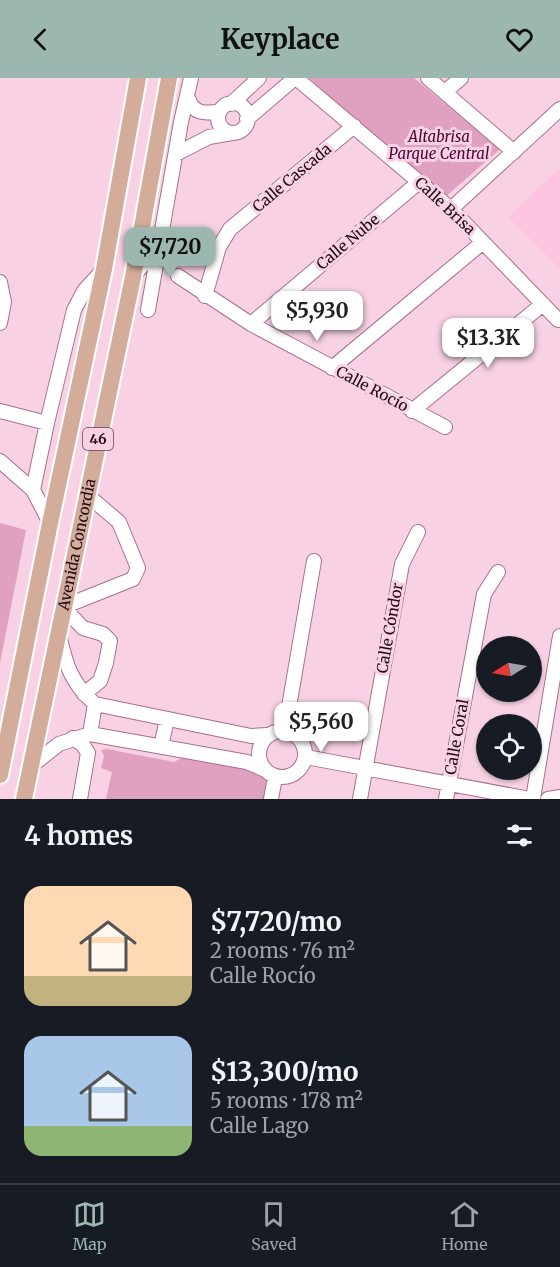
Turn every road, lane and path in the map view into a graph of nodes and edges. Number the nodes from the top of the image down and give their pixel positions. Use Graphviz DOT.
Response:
graph roads {
  1 [pos="138,78"];
  2 [pos="169,78"];
  3 [pos="191,78"];
  4 [pos="259,78"];
  5 [pos="295,78"];
  6 [pos="428,78"];
  7 [pos="461,78"];
  8 [pos="445,92"];
  9 [pos="188,98"];
  10 [pos="226,107"];
  11 [pos="560,109"];
  12 [pos="247,119"];
  13 [pos="354,126"];
  14 [pos="232,133"];
  15 [pos="514,152"];
  16 [pos="176,154"];
  17 [pos="419,182"];
  18 [pos="451,209"];
  19 [pos="161,241"];
  20 [pos="483,242"];
  21 [pos="104,269"];
  22 [pos="178,276"];
  23 [pos="133,277"];
  24 [pos="0,282"];
  25 [pos="206,296"];
  26 [pos="543,304"];
  27 [pos="148,309"];
  28 [pos="558,320"];
  29 [pos="0,323"];
  30 [pos="251,324"];
  31 [pos="332,368"];
  32 [pos="0,411"];
  33 [pos="412,411"];
  34 [pos="46,423"];
  35 [pos="445,427"];
  36 [pos="0,461"];
  37 [pos="33,490"];
  38 [pos="86,494"];
  39 [pos="50,523"];
  40 [pos="418,532"];
  41 [pos="314,561"];
  42 [pos="498,572"];
  43 [pos="63,607"];
  44 [pos="58,632"];
  45 [pos="560,636"];
  46 [pos="84,694"];
  47 [pos="95,704"];
  48 [pos="166,719"];
  49 [pos="285,730"];
  50 [pos="90,734"];
  51 [pos="267,735"];
  52 [pos="73,738"];
  53 [pos="161,747"];
  54 [pos="306,757"];
  55 [pos="31,766"];
  56 [pos="365,767"];
  57 [pos="269,773"];
  58 [pos="0,775"];
  59 [pos="448,782"];
  60 [pos="560,797"];
  61 [pos="24,799"];
  62 [pos="80,799"];
  63 [pos="272,799"];
  64 [pos="360,799"];
  65 [pos="446,799"];
  66 [pos="531,799"];
  67 [pos="548,799"];
  1 -- 21 [label="main road, Avenida Concordia / 46"];
  2 -- 23 [label="main road, Avenida Concordia / 46"];
  3 -- 9 [label="street"];
  4 -- 10 [label="street"];
  5 -- 12 [label="street"];
  5 -- 13 [label="street, Calle Brisa"];
  6 -- 8 [label="street"];
  7 -- 8 [label="street"];
  8 -- 15 [label="street"];
  9 -- 10 [label="street"];
  9 -- 16 [label="street"];
  10 -- 12 [label="street"];
  10 -- 14 [label="street"];
  11 -- 15 [label="street"];
  12 -- 14 [label="street"];
  13 -- 17 [label="street, Calle Brisa"];
  13 -- 25 [label="street, Calle Cascada"];
  14 -- 16 [label="street"];
  15 -- 18 [label="street"];
  16 -- 19 [label="street"];
  17 -- 18 [label="street, Calle Brisa"];
  17 -- 30 [label="street, Calle Nube"];
  18 -- 20 [label="street, Calle Brisa"];
  19 -- 23 [label="street"];
  19 -- 27 [label="street"];
  20 -- 26 [label="street, Calle Brisa"];
  20 -- 31 [label="street"];
  21 -- 34 [label="street"];
  21 -- 39 [label="main road, Avenida Concordia / 46"];
  22 -- 25 [label="street, Calle Rocío"];
  23 -- 38 [label="main road, Avenida Concordia / 46"];
  24 -- 29 [label="street"];
  25 -- 30 [label="street, Calle Rocío"];
  26 -- 28 [label="street, Calle Brisa"];
  26 -- 33 [label="street"];
  30 -- 31 [label="street, Calle Rocío"];
  31 -- 33 [label="street, Calle Rocío"];
  32 -- 34 [label="street"];
  33 -- 35 [label="street, Calle Rocío"];
  34 -- 37 [label="street"];
  36 -- 37 [label="street"];
  37 -- 39 [label="street"];
  38 -- 43 [label="main road, Avenida Concordia / 46"];
  38 -- 43 [label="street"];
  39 -- 58 [label="main road, Avenida Concordia / 46"];
  40 -- 56 [label="street, Calle Cóndor"];
  41 -- 49 [label="street"];
  42 -- 59 [label="street, Calle Coral"];
  43 -- 44 [label="main road, Avenida Concordia / 46"];
  43 -- 46 [label="street"];
  44 -- 46 [label="street"];
  44 -- 55 [label="main road, Avenida Concordia / 46"];
  45 -- 66 [label="street"];
  46 -- 47 [label="street"];
  47 -- 48 [label="street"];
  47 -- 50 [label="street"];
  48 -- 51 [label="street"];
  48 -- 53 [label="street"];
  49 -- 51 [label="street"];
  49 -- 54 [label="street"];
  50 -- 52 [label="street"];
  50 -- 53 [label="street"];
  51 -- 57 [label="street"];
  52 -- 55 [label="street"];
  52 -- 62 [label="street"];
  53 -- 57 [label="street"];
  54 -- 56 [label="street"];
  54 -- 57 [label="street"];
  55 -- 61 [label="main road, Avenida Concordia / 46"];
  56 -- 59 [label="street"];
  56 -- 64 [label="street, Calle Cóndor"];
  57 -- 63 [label="street"];
  59 -- 65 [label="street, Calle Coral"];
  59 -- 66 [label="street"];
  60 -- 67 [label="street"];
}
